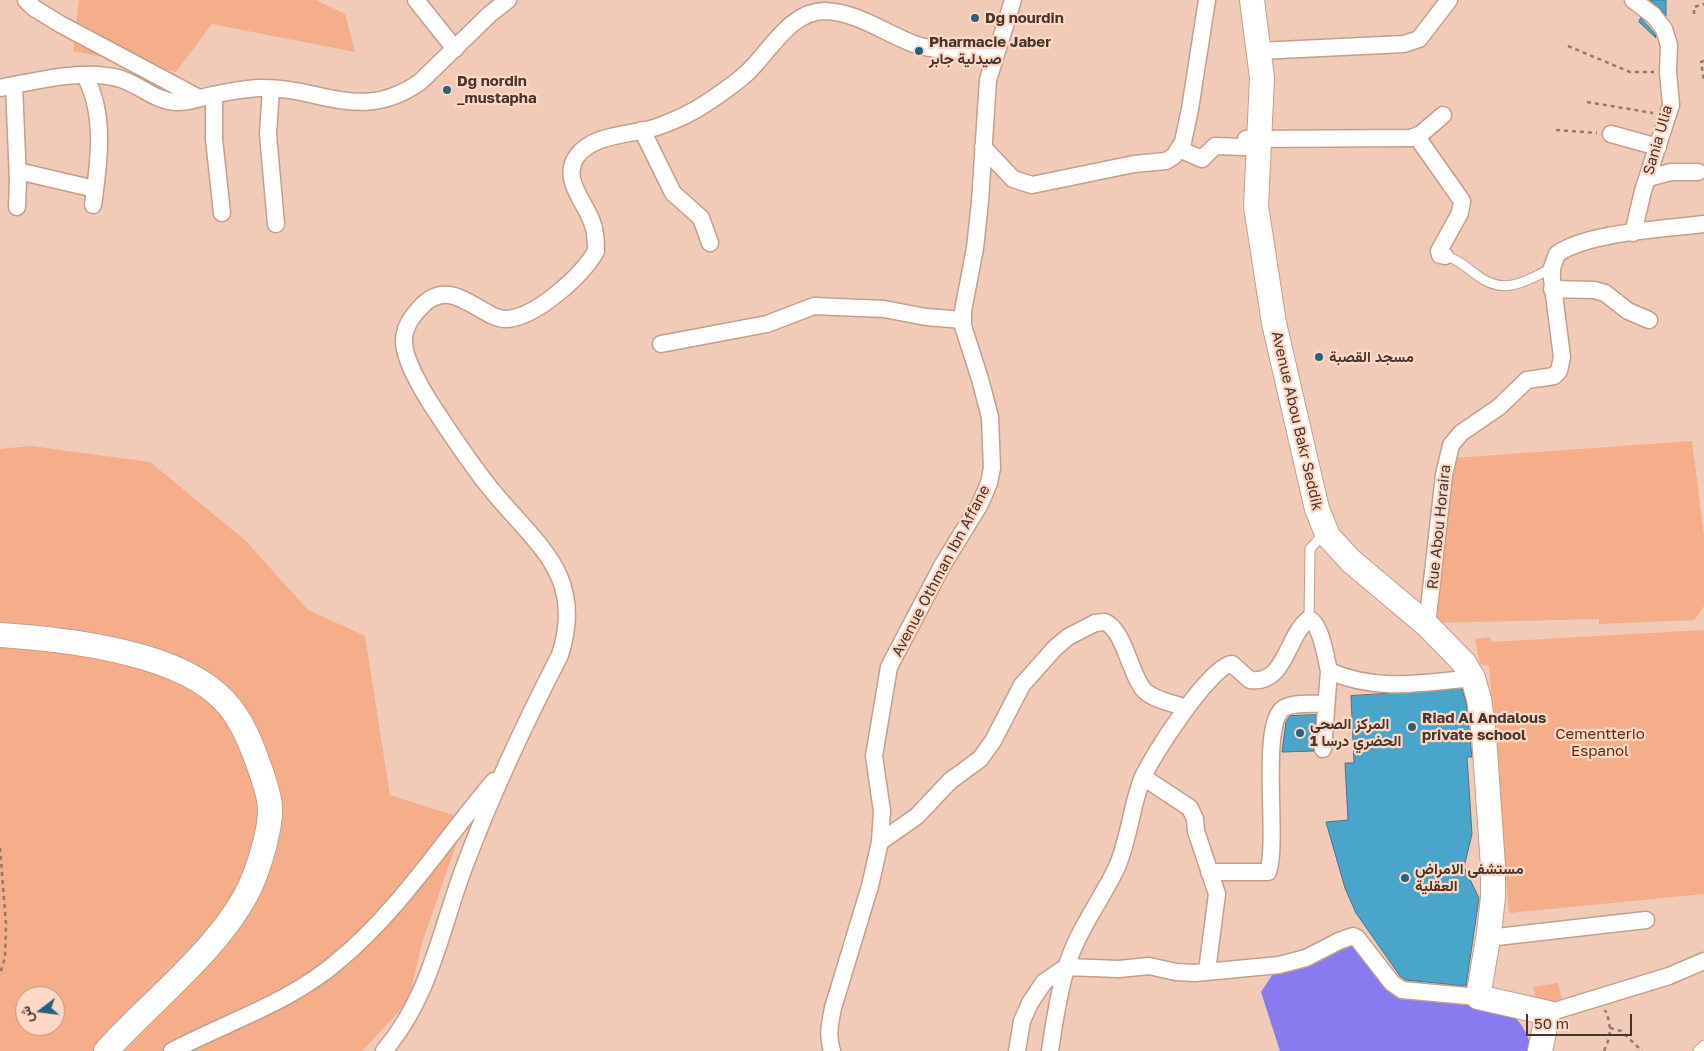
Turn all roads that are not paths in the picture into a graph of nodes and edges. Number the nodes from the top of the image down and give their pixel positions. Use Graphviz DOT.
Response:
graph roads {
  1 [pos="26,0"];
  2 [pos="416,0"];
  3 [pos="508,0"];
  4 [pos="1013,0"];
  5 [pos="1207,0"];
  6 [pos="1252,0"];
  7 [pos="1449,0"];
  8 [pos="1633,0"];
  9 [pos="843,7"];
  10 [pos="456,48"];
  11 [pos="996,50"];
  12 [pos="1259,51"];
  13 [pos="85,76"];
  14 [pos="7,86"];
  15 [pos="270,88"];
  16 [pos="206,96"];
  17 [pos="1443,114"];
  18 [pos="642,130"];
  19 [pos="1611,134"];
  20 [pos="1419,135"];
  21 [pos="1258,140"];
  22 [pos="983,147"];
  23 [pos="1658,147"];
  24 [pos="1179,149"];
  25 [pos="18,171"];
  26 [pos="1698,172"];
  27 [pos="1648,178"];
  28 [pos="17,207"];
  29 [pos="222,213"];
  30 [pos="276,224"];
  31 [pos="1704,224"];
  32 [pos="1633,233"];
  33 [pos="710,243"];
  34 [pos="1444,256"];
  35 [pos="1552,268"];
  36 [pos="1552,289"];
  37 [pos="963,320"];
  38 [pos="1649,320"];
  39 [pos="661,344"];
  40 [pos="1328,536"];
  41 [pos="1308,619"];
  42 [pos="1427,625"];
  43 [pos="0,635"];
  44 [pos="1329,671"];
  45 [pos="1473,678"];
  46 [pos="1326,704"];
  47 [pos="1186,708"];
  48 [pos="1323,749"];
  49 [pos="506,768"];
  50 [pos="1143,776"];
  51 [pos="880,842"];
  52 [pos="1209,872"];
  53 [pos="1646,920"];
  54 [pos="1488,938"];
  55 [pos="1704,962"];
  56 [pos="1066,967"];
  57 [pos="1207,971"];
  58 [pos="1478,997"];
  59 [pos="1548,1013"];
  60 [pos="1704,1045"];
  61 [pos="106,1051"];
  62 [pos="172,1051"];
  63 [pos="384,1051"];
  64 [pos="832,1051"];
  65 [pos="1018,1051"];
  66 [pos="1050,1051"];
  67 [pos="1540,1051"];
  68 [pos="1698,1051"];
  1 -- 16 [label="street"];
  2 -- 10 [label="street"];
  3 -- 10 [label="street"];
  4 -- 11 [label="street, Avenue Othman Ibn Affane"];
  5 -- 24 [label="street"];
  6 -- 12 [label="street, Avenue Abou Bakr Seddik"];
  7 -- 12 [label="street"];
  8 -- 23 [label="street, Sania Ulia"];
  9 -- 11 [label="street"];
  9 -- 18 [label="street"];
  10 -- 15 [label="street"];
  11 -- 22 [label="street, Avenue Othman Ibn Affane"];
  12 -- 21 [label="street, Avenue Abou Bakr Seddik"];
  13 -- 14 [label="street"];
  13 -- 16 [label="street"];
  13 -- 25 [label="street"];
  14 -- 25 [label="street"];
  15 -- 16 [label="street"];
  15 -- 30 [label="street"];
  16 -- 29 [label="street"];
  17 -- 20 [label="street"];
  18 -- 33 [label="street"];
  18 -- 49 [label="street"];
  19 -- 23 [label="street"];
  20 -- 21 [label="street"];
  20 -- 34 [label="street"];
  21 -- 24 [label="street"];
  21 -- 40 [label="street, Avenue Abou Bakr Seddik"];
  22 -- 24 [label="street"];
  22 -- 37 [label="street, Avenue Othman Ibn Affane"];
  23 -- 27 [label="street, Sania Ulia"];
  25 -- 28 [label="street"];
  26 -- 27 [label="street"];
  27 -- 32 [label="street, Sania Ulia"];
  31 -- 32 [label="street"];
  32 -- 35 [label="street"];
  34 -- 35 [label="lane"];
  35 -- 36 [label="street, Rue Abou Horaira"];
  36 -- 38 [label="street"];
  36 -- 42 [label="street, Rue Abou Horaira"];
  37 -- 39 [label="street"];
  37 -- 51 [label="street, Avenue Othman Ibn Affane"];
  40 -- 41 [label="lane"];
  40 -- 42 [label="street, Avenue Abou Bakr Seddik"];
  41 -- 44 [label="street"];
  41 -- 47 [label="street"];
  42 -- 45 [label="street, Avenue Abou Bakr Seddik"];
  43 -- 61 [label="street"];
  44 -- 45 [label="street"];
  44 -- 46 [label="street"];
  45 -- 54 [label="street, Avenue Abou Bakr Seddik"];
  46 -- 48 [label="street"];
  46 -- 52 [label="street"];
  47 -- 50 [label="street"];
  47 -- 51 [label="street"];
  49 -- 62 [label="street"];
  49 -- 63 [label="street"];
  50 -- 52 [label="street"];
  50 -- 56 [label="street"];
  51 -- 64 [label="street, Avenue Othman Ibn Affane"];
  52 -- 57 [label="street"];
  53 -- 54 [label="street"];
  54 -- 58 [label="street, Avenue Abou Bakr Seddik"];
  55 -- 59 [label="street"];
  56 -- 57 [label="street"];
  56 -- 65 [label="street"];
  56 -- 66 [label="street"];
  57 -- 58 [label="street"];
  58 -- 59 [label="street"];
  59 -- 67 [label="street"];
  60 -- 68 [label="lane"];
}
